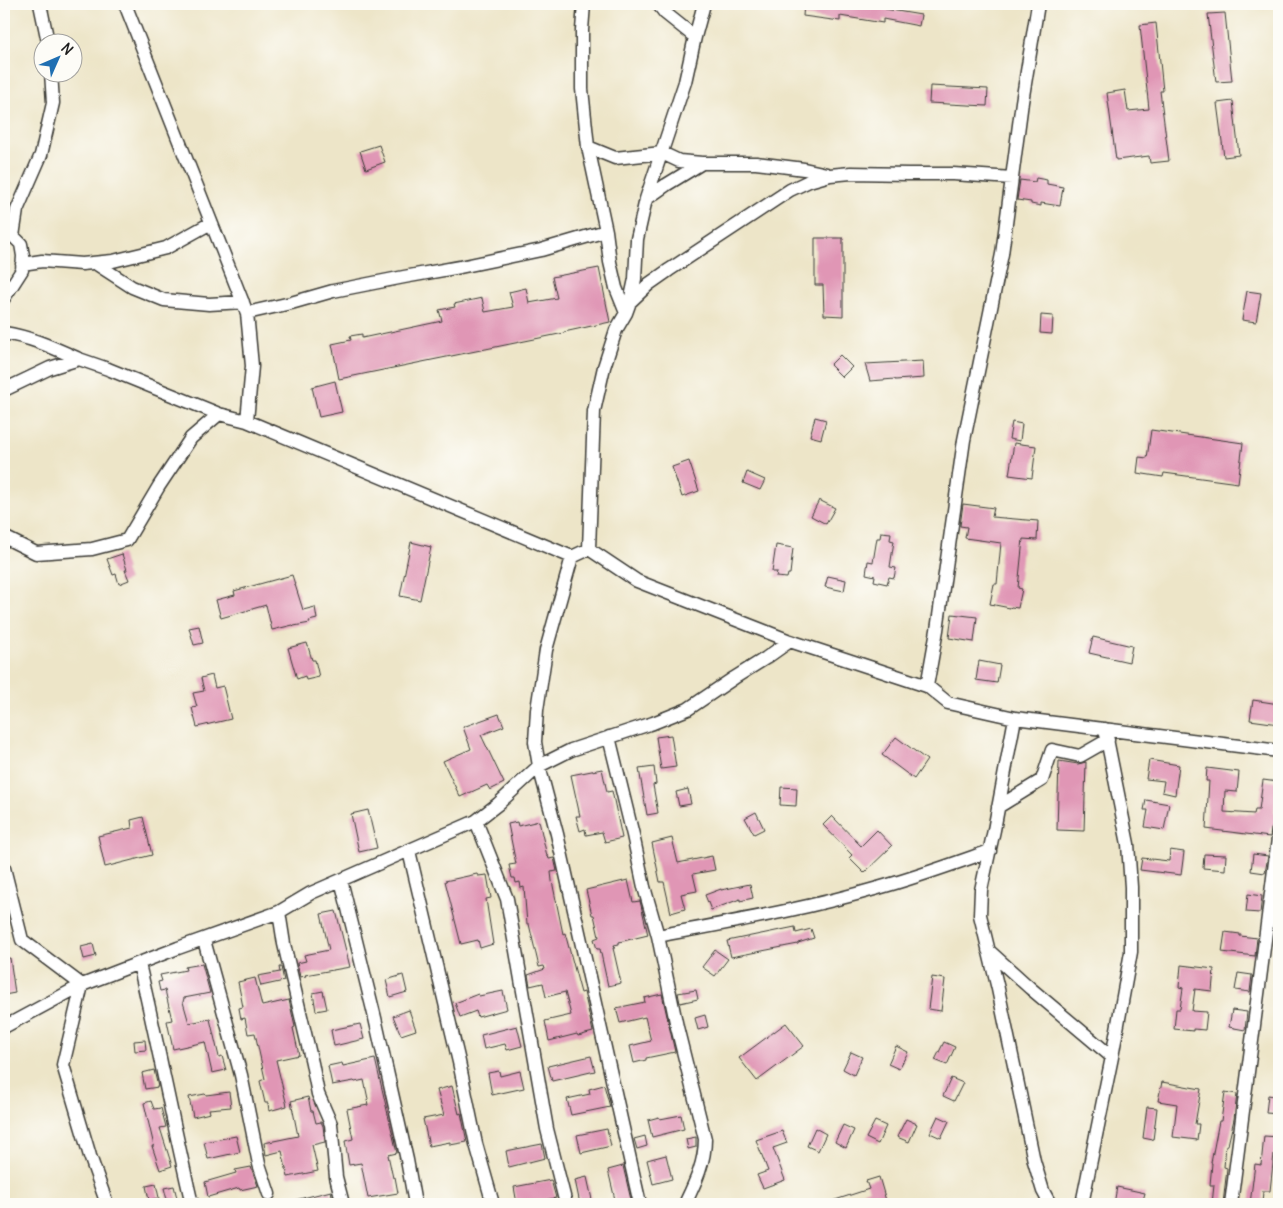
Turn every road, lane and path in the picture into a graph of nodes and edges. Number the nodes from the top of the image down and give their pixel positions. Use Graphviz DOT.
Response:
graph roads {
  1 [pos="40,4"];
  2 [pos="125,4"];
  3 [pos="584,4"];
  4 [pos="658,4"];
  5 [pos="704,4"];
  6 [pos="1038,4"];
  7 [pos="46,32"];
  8 [pos="695,37"];
  9 [pos="52,82"];
  10 [pos="588,147"];
  11 [pos="662,153"];
  12 [pos="702,163"];
  13 [pos="830,175"];
  14 [pos="1012,178"];
  15 [pos="646,199"];
  16 [pos="211,223"];
  17 [pos="606,231"];
  18 [pos="8,233"];
  19 [pos="95,263"];
  20 [pos="22,264"];
  21 [pos="4,298"];
  22 [pos="245,307"];
  23 [pos="628,307"];
  24 [pos="4,334"];
  25 [pos="79,358"];
  26 [pos="4,390"];
  27 [pos="219,414"];
  28 [pos="247,421"];
  29 [pos="4,537"];
  30 [pos="589,549"];
  31 [pos="572,557"];
  32 [pos="790,641"];
  33 [pos="927,686"];
  34 [pos="1015,718"];
  35 [pos="1106,734"];
  36 [pos="609,737"];
  37 [pos="1279,751"];
  38 [pos="539,766"];
  39 [pos="998,807"];
  40 [pos="476,821"];
  41 [pos="1279,831"];
  42 [pos="409,851"];
  43 [pos="990,851"];
  44 [pos="4,868"];
  45 [pos="341,880"];
  46 [pos="279,912"];
  47 [pos="1273,928"];
  48 [pos="658,936"];
  49 [pos="204,940"];
  50 [pos="988,950"];
  51 [pos="139,964"];
  52 [pos="82,985"];
  53 [pos="4,1027"];
  54 [pos="1112,1057"];
  55 [pos="270,1194"];
  56 [pos="106,1204"];
  57 [pos="192,1204"];
  58 [pos="343,1204"];
  59 [pos="415,1204"];
  60 [pos="492,1204"];
  61 [pos="566,1204"];
  62 [pos="640,1204"];
  63 [pos="685,1204"];
  64 [pos="1050,1204"];
  65 [pos="1082,1204"];
  66 [pos="1231,1204"];
  1 -- 7 [label="street"];
  2 -- 16 [label="street"];
  3 -- 10 [label="street"];
  4 -- 8 [label="street"];
  5 -- 8 [label="street"];
  6 -- 14 [label="street"];
  8 -- 11 [label="street"];
  9 -- 18 [label="street"];
  10 -- 11 [label="street"];
  10 -- 17 [label="street"];
  11 -- 12 [label="street"];
  11 -- 15 [label="street"];
  12 -- 13 [label="street"];
  12 -- 15 [label="street"];
  13 -- 14 [label="street"];
  13 -- 23 [label="street"];
  14 -- 33 [label="street"];
  15 -- 23 [label="street"];
  16 -- 19 [label="street"];
  16 -- 22 [label="street"];
  17 -- 22 [label="street"];
  17 -- 23 [label="street"];
  18 -- 20 [label="street"];
  19 -- 20 [label="street"];
  19 -- 22 [label="street"];
  20 -- 21 [label="street"];
  22 -- 28 [label="street"];
  23 -- 30 [label="street"];
  24 -- 25 [label="street"];
  25 -- 26 [label="street"];
  25 -- 27 [label="street"];
  27 -- 28 [label="street"];
  27 -- 29 [label="street"];
  28 -- 31 [label="street"];
  30 -- 31 [label="street"];
  30 -- 32 [label="street"];
  31 -- 38 [label="street"];
  32 -- 33 [label="street"];
  32 -- 36 [label="street"];
  33 -- 34 [label="street"];
  34 -- 35 [label="street"];
  34 -- 39 [label="street"];
  35 -- 37 [label="street"];
  35 -- 39 [label="street"];
  35 -- 54 [label="street"];
  36 -- 38 [label="street"];
  36 -- 48 [label="street"];
  38 -- 40 [label="street"];
  38 -- 62 [label="street"];
  39 -- 43 [label="street"];
  40 -- 42 [label="street"];
  40 -- 61 [label="street"];
  41 -- 47 [label="street"];
  42 -- 45 [label="street"];
  42 -- 60 [label="street"];
  43 -- 48 [label="street"];
  43 -- 50 [label="street"];
  44 -- 52 [label="street"];
  45 -- 46 [label="street"];
  45 -- 59 [label="street"];
  46 -- 49 [label="street"];
  46 -- 58 [label="street"];
  47 -- 66 [label="street"];
  48 -- 63 [label="street"];
  49 -- 51 [label="street"];
  49 -- 55 [label="street"];
  50 -- 54 [label="street"];
  50 -- 64 [label="street"];
  51 -- 52 [label="street"];
  51 -- 57 [label="street"];
  52 -- 53 [label="street"];
  52 -- 56 [label="street"];
  54 -- 65 [label="street"];
}
